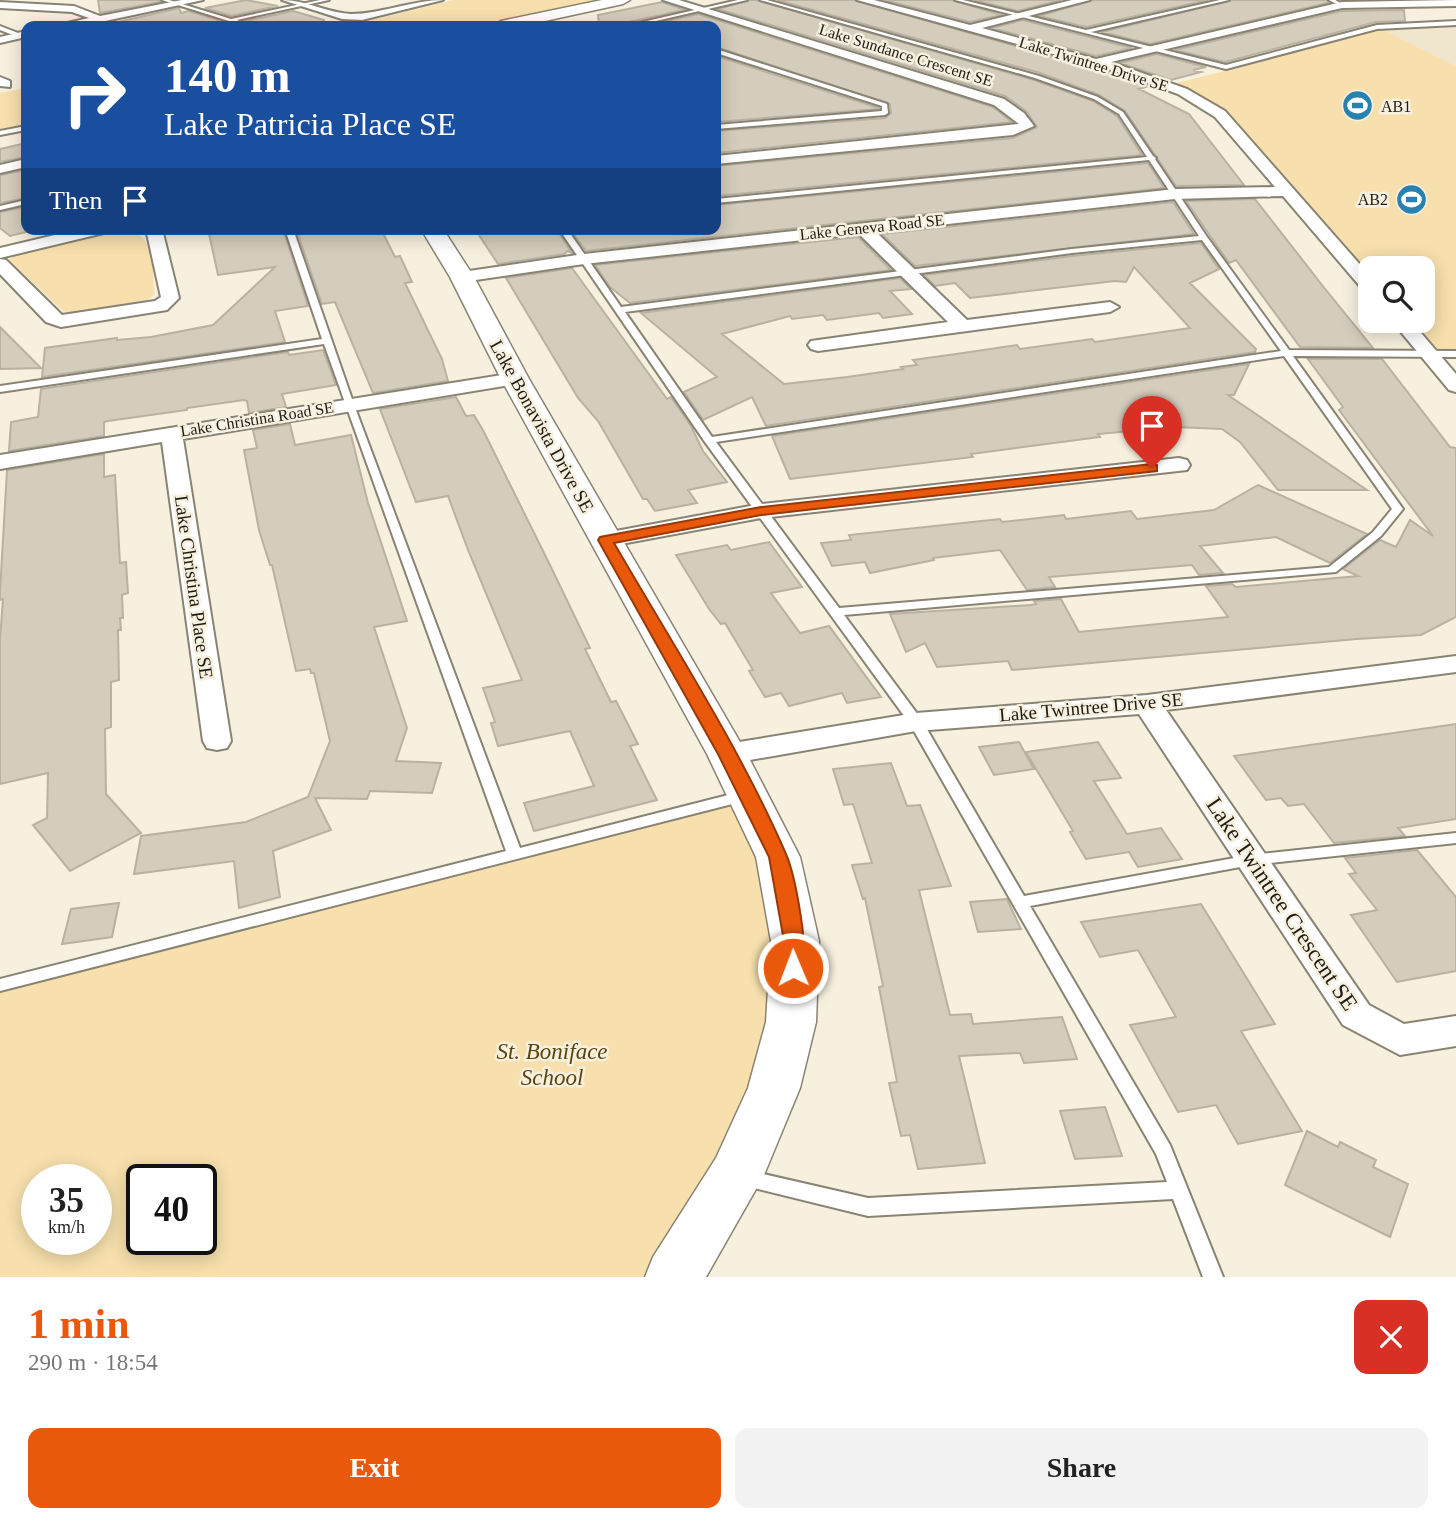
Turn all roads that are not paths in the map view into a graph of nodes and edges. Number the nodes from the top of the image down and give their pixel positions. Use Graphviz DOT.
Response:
graph roads {
  1 [pos="164,0"];
  2 [pos="198,0"];
  3 [pos="287,0"];
  4 [pos="327,0"];
  5 [pos="438,0"];
  6 [pos="623,0"];
  7 [pos="668,0"];
  8 [pos="745,0"];
  9 [pos="762,0"];
  10 [pos="862,0"];
  11 [pos="962,0"];
  12 [pos="1085,0"];
  13 [pos="1227,0"];
  14 [pos="1407,1"];
  15 [pos="1337,2"];
  16 [pos="1456,3"];
  17 [pos="176,4"];
  18 [pos="0,5"];
  19 [pos="304,5"];
  20 [pos="701,10"];
  21 [pos="1021,15"];
  22 [pos="101,19"];
  23 [pos="231,20"];
  24 [pos="91,21"];
  25 [pos="106,21"];
  26 [pos="234,21"];
  27 [pos="536,21"];
  28 [pos="655,21"];
  29 [pos="1456,23"];
  30 [pos="0,28"];
  31 [pos="970,28"];
  32 [pos="1084,32"];
  33 [pos="21,35"];
  34 [pos="21,36"];
  35 [pos="0,40"];
  36 [pos="1151,48"];
  37 [pos="721,53"];
  38 [pos="1096,62"];
  39 [pos="721,127"];
  40 [pos="21,129"];
  41 [pos="0,133"];
  42 [pos="1153,158"];
  43 [pos="721,160"];
  44 [pos="21,164"];
  45 [pos="0,169"];
  46 [pos="1284,191"];
  47 [pos="1175,194"];
  48 [pos="721,201"];
  49 [pos="21,203"];
  50 [pos="0,208"];
  51 [pos="863,228"];
  52 [pos="76,235"];
  53 [pos="155,235"];
  54 [pos="291,235"];
  55 [pos="436,235"];
  56 [pos="567,235"];
  57 [pos="1204,238"];
  58 [pos="0,253"];
  59 [pos="584,259"];
  60 [pos="0,264"];
  61 [pos="907,272"];
  62 [pos="1358,274"];
  63 [pos="462,277"];
  64 [pos="1111,307"];
  65 [pos="620,310"];
  66 [pos="962,326"];
  67 [pos="1411,333"];
  68 [pos="327,341"];
  69 [pos="818,345"];
  70 [pos="1287,353"];
  71 [pos="1430,354"];
  72 [pos="1456,354"];
  73 [pos="515,379"];
  74 [pos="1456,386"];
  75 [pos="0,389"];
  76 [pos="349,405"];
  77 [pos="171,433"];
  78 [pos="709,440"];
  79 [pos="0,462"];
  80 [pos="1179,465"];
  81 [pos="761,511"];
  82 [pos="605,540"];
  83 [pos="837,612"];
  84 [pos="1456,664"];
  85 [pos="1147,704"];
  86 [pos="916,722"];
  87 [pos="217,741"];
  88 [pos="727,754"];
  89 [pos="747,795"];
  90 [pos="1456,838"];
  91 [pos="515,855"];
  92 [pos="1251,860"];
  93 [pos="1020,902"];
  94 [pos="0,985"];
  95 [pos="1456,1031"];
  96 [pos="736,1175"];
  97 [pos="1180,1190"];
  98 [pos="674,1277"];
  99 [pos="1213,1277"];
  1 -- 17 [label="lane"];
  2 -- 17 [label="street"];
  3 -- 19 [label="street"];
  4 -- 19 [label="lane"];
  5 -- 19 [label="street"];
  6 -- 27 [label="street"];
  7 -- 20 [label="street, Lake Sundance Crescent SE"];
  8 -- 20 [label="lane"];
  9 -- 42 [label="lane"];
  10 -- 31 [label="street, Lake Twintree Drive SE"];
  11 -- 21 [label="lane"];
  12 -- 21 [label="street"];
  13 -- 32 [label="lane"];
  14 -- 15 [label="street"];
  14 -- 16 [label="street"];
  15 -- 36 [label="street"];
  17 -- 22 [label="street"];
  17 -- 23 [label="lane"];
  18 -- 22 [label="street"];
  19 -- 23 [label="lane"];
  20 -- 28 [label="lane"];
  20 -- 43 [label="street, Lake Sundance Crescent SE"];
  21 -- 31 [label="street"];
  21 -- 32 [label="lane"];
  22 -- 24 [label="street"];
  22 -- 25 [label="street"];
  23 -- 26 [label="lane"];
  29 -- 36 [label="lane"];
  30 -- 33 [label="lane"];
  31 -- 38 [label="street, Lake Twintree Drive SE"];
  32 -- 36 [label="lane"];
  34 -- 35 [label="street"];
  36 -- 38 [label="street"];
  37 -- 39 [label="lane"];
  38 -- 46 [label="street, Lake Twintree Drive SE"];
  40 -- 41 [label="lane"];
  42 -- 47 [label="lane"];
  42 -- 48 [label="lane"];
  44 -- 45 [label="street"];
  46 -- 47 [label="street, Lake Geneva Road SE"];
  46 -- 62 [label="street, Lake Twintree Drive SE"];
  47 -- 51 [label="street, Lake Geneva Road SE"];
  47 -- 57 [label="lane"];
  49 -- 50 [label="lane"];
  51 -- 59 [label="street, Lake Geneva Road SE"];
  51 -- 61 [label="street"];
  52 -- 58 [label="street"];
  53 -- 60 [label="street"];
  54 -- 68 [label="lane"];
  55 -- 63 [label="street, Lake Bonavista Drive SE"];
  56 -- 59 [label="lane"];
  57 -- 61 [label="lane"];
  57 -- 70 [label="lane"];
  59 -- 63 [label="street, Lake Geneva Road SE"];
  59 -- 65 [label="lane"];
  61 -- 65 [label="lane"];
  61 -- 66 [label="street"];
  63 -- 73 [label="street, Lake Bonavista Drive SE"];
  64 -- 66 [label="street"];
  65 -- 78 [label="lane"];
  66 -- 69 [label="street"];
  67 -- 71 [label="street"];
  68 -- 75 [label="lane"];
  68 -- 76 [label="lane"];
  70 -- 71 [label="lane"];
  70 -- 78 [label="lane"];
  70 -- 83 [label="lane"];
  71 -- 72 [label="lane"];
  71 -- 74 [label="street"];
  73 -- 76 [label="street, Lake Christina Road SE"];
  73 -- 82 [label="street, Lake Bonavista Drive SE"];
  76 -- 77 [label="street, Lake Christina Road SE"];
  76 -- 91 [label="lane"];
  77 -- 79 [label="street, Lake Christina Road SE"];
  77 -- 87 [label="street, Lake Christina Place SE"];
  78 -- 81 [label="lane"];
  80 -- 81 [label="street"];
  81 -- 82 [label="street"];
  81 -- 83 [label="lane"];
  82 -- 88 [label="street, Lake Bonavista Drive SE"];
  83 -- 86 [label="lane"];
  84 -- 85 [label="street, Lake Twintree Drive SE"];
  85 -- 86 [label="street, Lake Twintree Drive SE"];
  85 -- 92 [label="street, Lake Twintree Crescent SE"];
  86 -- 88 [label="street, Lake Twintree Drive SE"];
  86 -- 93 [label="lane"];
  88 -- 89 [label="street, Lake Bonavista Drive SE"];
  89 -- 91 [label="lane"];
  89 -- 96 [label="street, Lake Bonavista Drive SE"];
  90 -- 92 [label="lane"];
  91 -- 94 [label="lane"];
  92 -- 93 [label="lane"];
  92 -- 95 [label="street, Lake Twintree Crescent SE"];
  93 -- 97 [label="lane"];
  96 -- 97 [label="lane"];
  96 -- 98 [label="street, Lake Bonavista Drive SE"];
  97 -- 99 [label="lane"];
}
